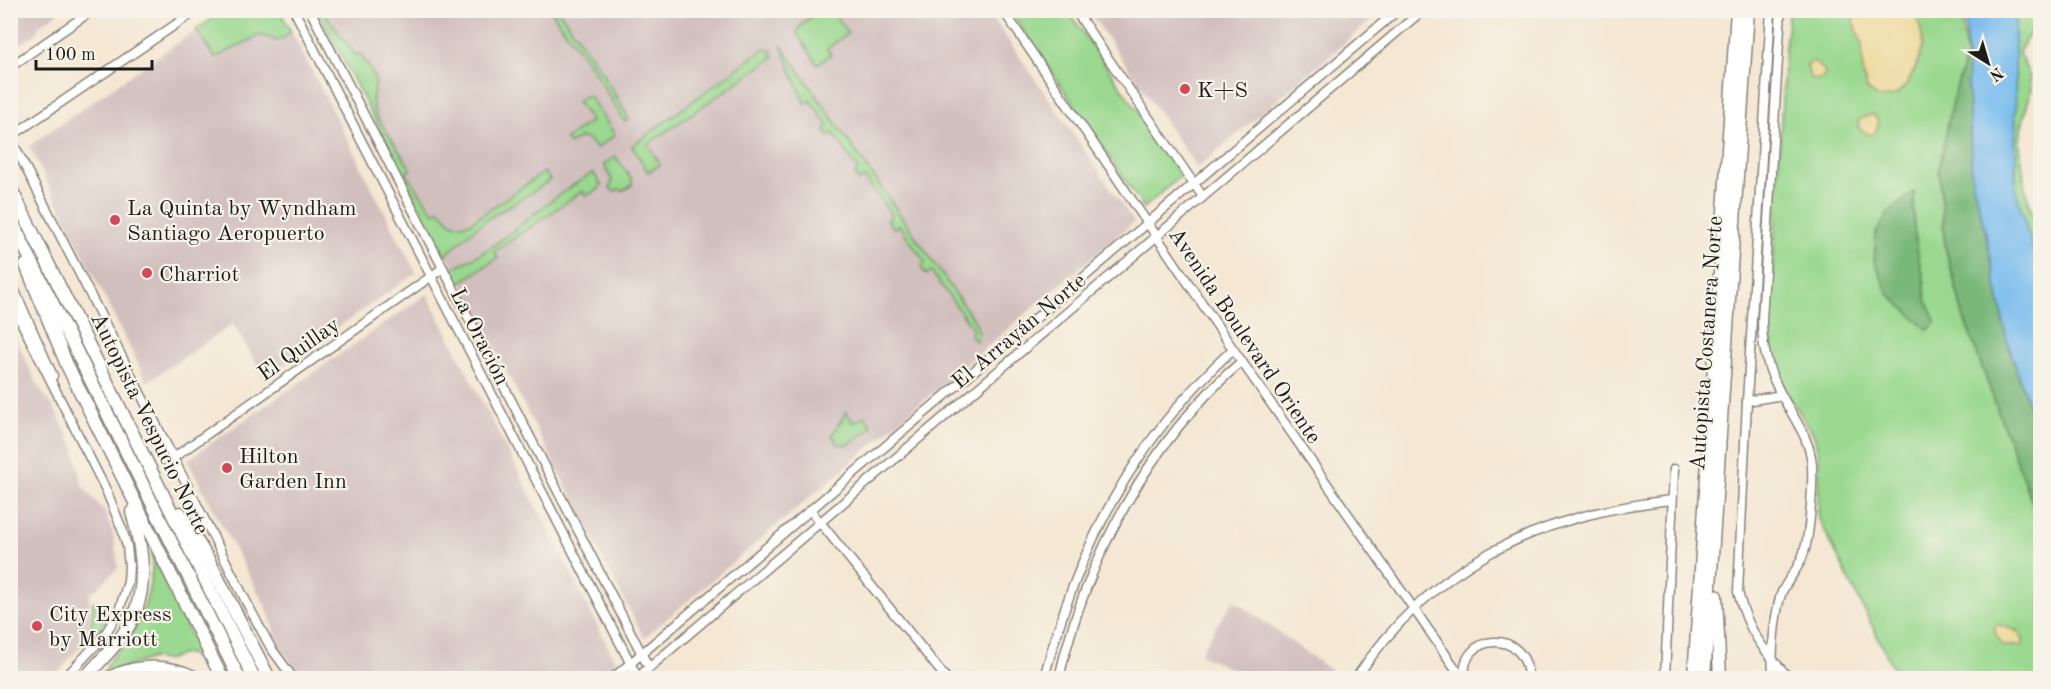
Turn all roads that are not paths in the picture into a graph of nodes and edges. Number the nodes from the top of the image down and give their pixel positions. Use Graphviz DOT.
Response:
graph roads {
  1 [pos="197,10"];
  2 [pos="294,10"];
  3 [pos="310,10"];
  4 [pos="1003,10"];
  5 [pos="1075,10"];
  6 [pos="1398,10"];
  7 [pos="1423,10"];
  8 [pos="1732,10"];
  9 [pos="1772,10"];
  10 [pos="1781,10"];
  11 [pos="92,11"];
  12 [pos="1745,11"];
  13 [pos="1734,66"];
  14 [pos="10,67"];
  15 [pos="10,137"];
  16 [pos="1195,185"];
  17 [pos="10,187"];
  18 [pos="1203,197"];
  19 [pos="10,218"];
  20 [pos="1148,224"];
  21 [pos="1157,236"];
  22 [pos="443,268"];
  23 [pos="430,276"];
  24 [pos="10,280"];
  25 [pos="10,300"];
  26 [pos="1233,349"];
  27 [pos="1242,361"];
  28 [pos="1783,398"];
  29 [pos="60,399"];
  30 [pos="1747,401"];
  31 [pos="173,458"];
  32 [pos="146,459"];
  33 [pos="1674,469"];
  34 [pos="122,479"];
  35 [pos="1671,500"];
  36 [pos="810,511"];
  37 [pos="820,522"];
  38 [pos="1712,559"];
  39 [pos="1413,608"];
  40 [pos="245,629"];
  41 [pos="642,654"];
  42 [pos="1773,661"];
  43 [pos="630,664"];
  44 [pos="649,668"];
  45 [pos="65,678"];
  46 [pos="85,678"];
  47 [pos="109,678"];
  48 [pos="196,678"];
  49 [pos="222,678"];
  50 [pos="239,678"];
  51 [pos="254,678"];
  52 [pos="269,678"];
  53 [pos="275,678"];
  54 [pos="293,678"];
  55 [pos="613,678"];
  56 [pos="637,678"];
  57 [pos="946,678"];
  58 [pos="1044,678"];
  59 [pos="1059,678"];
  60 [pos="1356,678"];
  61 [pos="1463,678"];
  62 [pos="1527,678"];
  63 [pos="1665,678"];
  64 [pos="1694,678"];
  65 [pos="1704,678"];
  66 [pos="1720,678"];
  67 [pos="1774,678"];
  68 [pos="1789,678"];
  1 -- 15 [label="street"];
  2 -- 23 [label="street, La Oración"];
  3 -- 22 [label="street, La Oración"];
  4 -- 20 [label="street, Avenida Boulevard Oriente"];
  5 -- 16 [label="street"];
  6 -- 16 [label="street, El Arrayán Norte"];
  7 -- 18 [label="street, El Arrayán Norte"];
  8 -- 13 [label="highway"];
  9 -- 30 [label="street"];
  10 -- 28 [label="street"];
  11 -- 14 [label="street"];
  12 -- 13 [label="highway, Autopista Costanera Norte"];
  12 -- 38 [label="highway, Autopista Costanera Norte"];
  13 -- 64 [label="highway, Autopista Costanera Norte"];
  15 -- 31 [label="street"];
  16 -- 18 [label="street"];
  16 -- 20 [label="street, El Arrayán Norte"];
  17 -- 32 [label="highway, Autopista Vespucio Norte"];
  18 -- 21 [label="street, El Arrayán Norte"];
  19 -- 34 [label="highway"];
  19 -- 50 [label="highway, Autopista Vespucio Norte"];
  20 -- 21 [label="street, Avenida Boulevard Oriente"];
  20 -- 36 [label="street, El Arrayán Norte"];
  21 -- 26 [label="street, Avenida Boulevard Oriente"];
  21 -- 37 [label="street, El Arrayán Norte"];
  22 -- 23 [label="street, El Quillay"];
  22 -- 41 [label="street, La Oración"];
  23 -- 31 [label="street, El Quillay"];
  23 -- 43 [label="street, La Oración"];
  24 -- 29 [label="street"];
  25 -- 29 [label="street"];
  26 -- 27 [label="street, Avenida Boulevard Oriente"];
  26 -- 58 [label="street"];
  27 -- 39 [label="street, Avenida Boulevard Oriente"];
  27 -- 59 [label="street"];
  28 -- 30 [label="street"];
  28 -- 42 [label="street"];
  29 -- 45 [label="street"];
  30 -- 42 [label="street"];
  31 -- 54 [label="street"];
  32 -- 40 [label="highway"];
  32 -- 51 [label="highway, Autopista Vespucio Norte"];
  33 -- 35 [label="street"];
  34 -- 46 [label="highway"];
  34 -- 49 [label="highway"];
  35 -- 39 [label="street"];
  35 -- 63 [label="street"];
  36 -- 37 [label="street"];
  36 -- 41 [label="street, El Arrayán Norte"];
  37 -- 44 [label="street, El Arrayán Norte"];
  37 -- 57 [label="street"];
  38 -- 65 [label="highway, Autopista Costanera Norte"];
  38 -- 66 [label="highway"];
  39 -- 60 [label="street"];
  39 -- 61 [label="street, Avenida Boulevard Oriente"];
  40 -- 52 [label="highway"];
  40 -- 53 [label="highway"];
  41 -- 43 [label="street, El Arrayán Norte"];
  41 -- 44 [label="street, La Oración"];
  42 -- 67 [label="street"];
  42 -- 68 [label="street"];
  43 -- 55 [label="street, El Arrayán Norte"];
  43 -- 56 [label="street, La Oración"];
  44 -- 56 [label="street, El Arrayán Norte"];
  47 -- 48 [label="highway"];
  61 -- 62 [label="street"];
}
